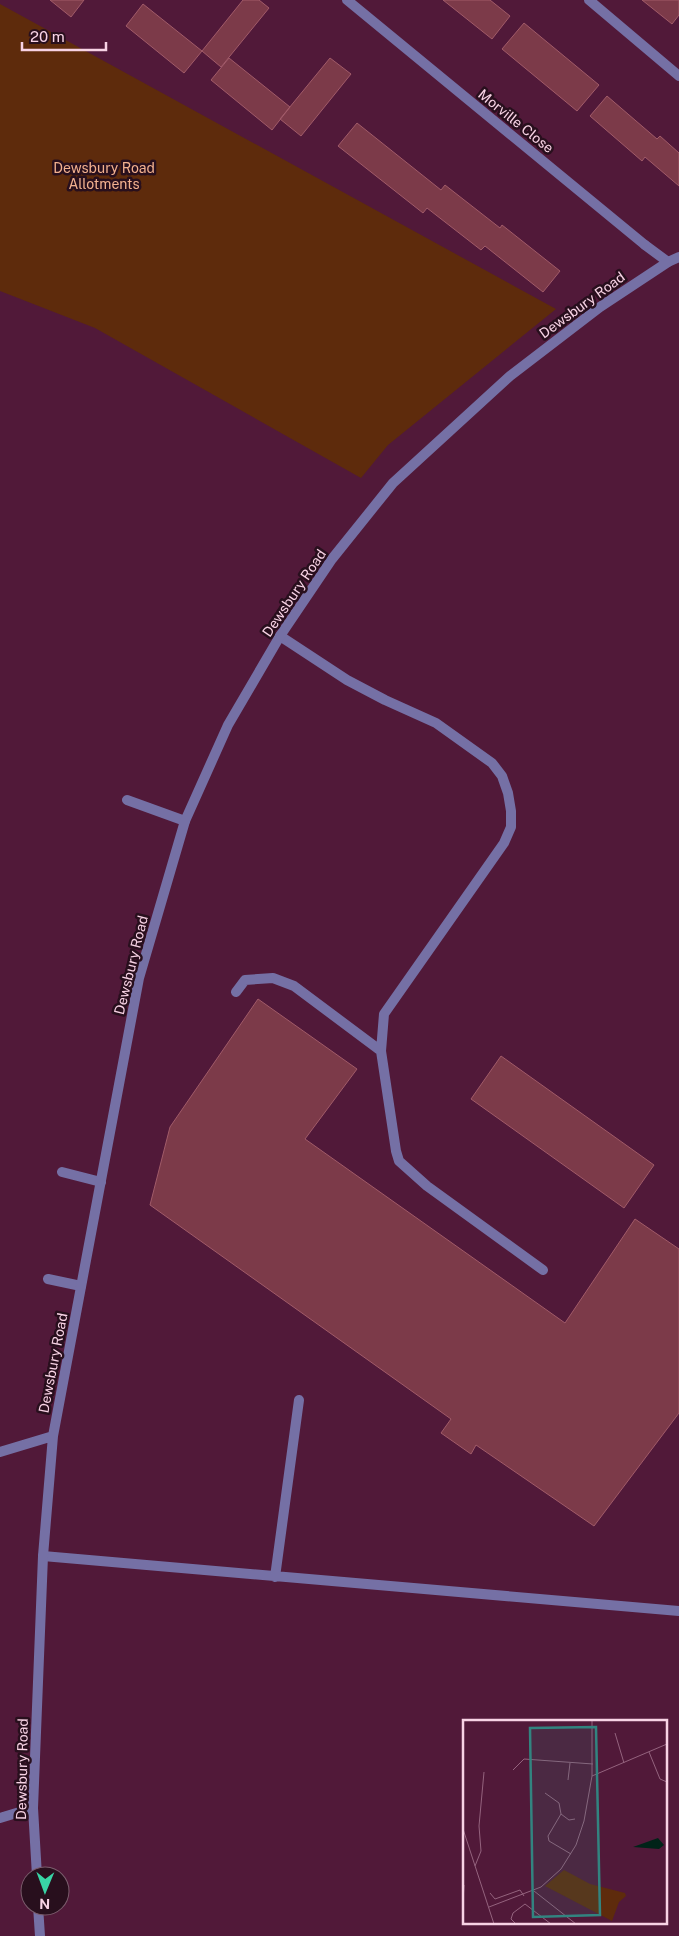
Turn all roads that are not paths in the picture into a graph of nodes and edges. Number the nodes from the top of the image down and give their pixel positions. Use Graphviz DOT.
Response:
graph roads {
  1 [pos="589,0"];
  2 [pos="350,1"];
  3 [pos="679,76"];
  4 [pos="679,257"];
  5 [pos="668,262"];
  6 [pos="280,636"];
  7 [pos="127,800"];
  8 [pos="185,820"];
  9 [pos="236,992"];
  10 [pos="381,1051"];
  11 [pos="62,1172"];
  12 [pos="101,1182"];
  13 [pos="543,1270"];
  14 [pos="48,1279"];
  15 [pos="81,1286"];
  16 [pos="299,1400"];
  17 [pos="53,1436"];
  18 [pos="0,1452"];
  19 [pos="43,1556"];
  20 [pos="275,1577"];
  21 [pos="679,1611"];
  22 [pos="33,1808"];
  23 [pos="0,1818"];
  24 [pos="36,1866"];
  25 [pos="39,1916"];
  26 [pos="40,1936"];
  1 -- 3 [label="street"];
  2 -- 5 [label="street, Morville Close"];
  4 -- 5 [label="street, Dewsbury Road"];
  5 -- 6 [label="street, Dewsbury Road"];
  6 -- 8 [label="street, Dewsbury Road"];
  6 -- 10 [label="street"];
  7 -- 8 [label="street"];
  8 -- 12 [label="street, Dewsbury Road"];
  9 -- 10 [label="street"];
  10 -- 13 [label="street"];
  11 -- 12 [label="street"];
  12 -- 15 [label="street, Dewsbury Road"];
  14 -- 15 [label="street"];
  15 -- 17 [label="street, Dewsbury Road"];
  16 -- 20 [label="street"];
  17 -- 18 [label="street"];
  17 -- 19 [label="street, Dewsbury Road"];
  19 -- 20 [label="street"];
  19 -- 22 [label="street, Dewsbury Road"];
  20 -- 21 [label="street"];
  22 -- 23 [label="street"];
  22 -- 24 [label="street, Dewsbury Road"];
  25 -- 26 [label="street"];
}
